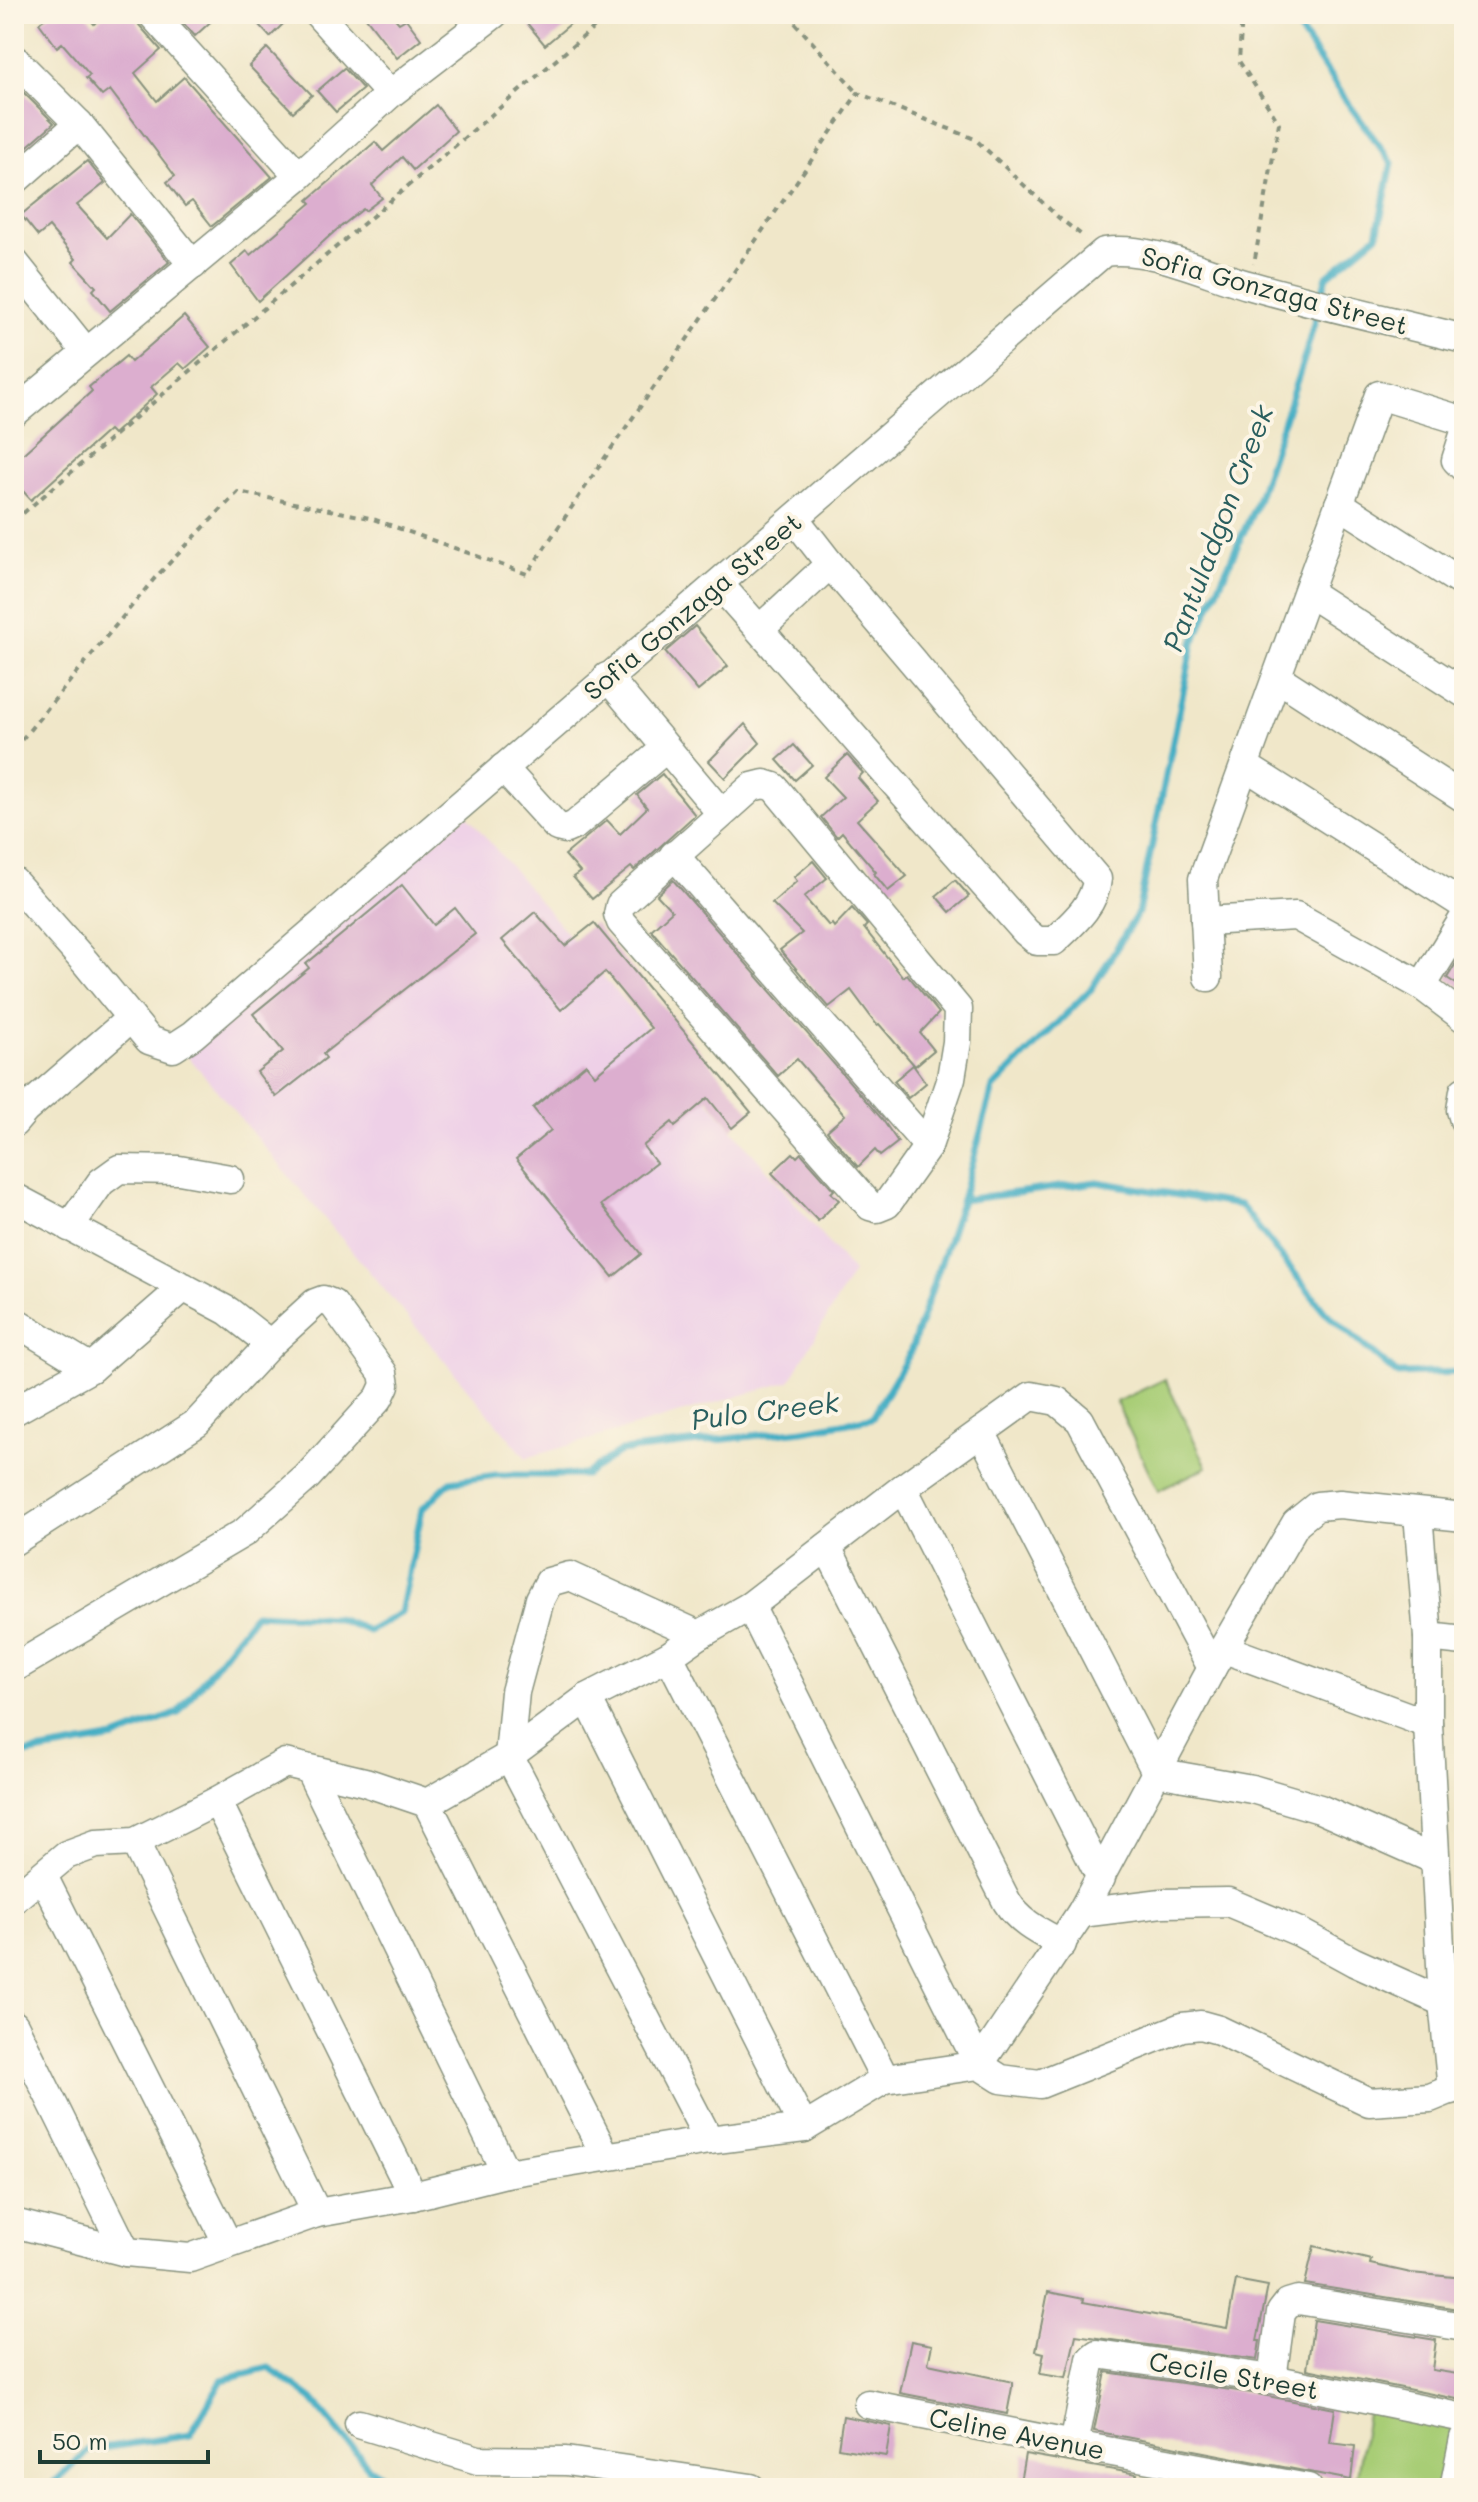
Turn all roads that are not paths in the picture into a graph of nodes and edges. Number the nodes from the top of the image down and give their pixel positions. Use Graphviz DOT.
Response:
graph roads {
  1 [pos="152,14"];
  2 [pos="318,14"];
  3 [pos="494,14"];
  4 [pos="14,59"];
  5 [pos="390,94"];
  6 [pos="79,124"];
  7 [pos="299,176"];
  8 [pos="14,181"];
  9 [pos="14,262"];
  10 [pos="193,265"];
  11 [pos="1464,339"];
  12 [pos="86,352"];
  13 [pos="14,413"];
  14 [pos="1464,421"];
  15 [pos="1464,435"];
  16 [pos="1464,468"];
  17 [pos="1339,504"];
  18 [pos="795,519"];
  19 [pos="830,564"];
  20 [pos="719,584"];
  21 [pos="1464,584"];
  22 [pos="1309,593"];
  23 [pos="760,629"];
  24 [pos="607,677"];
  25 [pos="1278,678"];
  26 [pos="1464,693"];
  27 [pos="665,749"];
  28 [pos="1245,766"];
  29 [pos="503,768"];
  30 [pos="1464,798"];
  31 [pos="721,813"];
  32 [pos="674,855"];
  33 [pos="14,882"];
  34 [pos="1464,905"];
  35 [pos="1464,918"];
  36 [pos="1205,921"];
  37 [pos="1208,977"];
  38 [pos="1422,986"];
  39 [pos="131,1018"];
  40 [pos="1464,1018"];
  41 [pos="1464,1091"];
  42 [pos="1464,1120"];
  43 [pos="14,1123"];
  44 [pos="928,1146"];
  45 [pos="230,1179"];
  46 [pos="14,1197"];
  47 [pos="69,1227"];
  48 [pos="184,1287"];
  49 [pos="14,1321"];
  50 [pos="270,1344"];
  51 [pos="91,1368"];
  52 [pos="14,1411"];
  53 [pos="981,1432"];
  54 [pos="903,1488"];
  55 [pos="1418,1513"];
  56 [pos="1464,1517"];
  57 [pos="14,1541"];
  58 [pos="827,1547"];
  59 [pos="750,1606"];
  60 [pos="699,1635"];
  61 [pos="1428,1637"];
  62 [pos="1464,1641"];
  63 [pos="669,1656"];
  64 [pos="1219,1659"];
  65 [pos="14,1668"];
  66 [pos="587,1698"];
  67 [pos="1428,1724"];
  68 [pos="509,1756"];
  69 [pos="310,1771"];
  70 [pos="1156,1772"];
  71 [pos="217,1801"];
  72 [pos="427,1803"];
  73 [pos="135,1842"];
  74 [pos="1435,1860"];
  75 [pos="43,1876"];
  76 [pos="1101,1878"];
  77 [pos="14,1899"];
  78 [pos="1081,1913"];
  79 [pos="1062,1944"];
  80 [pos="1443,2002"];
  81 [pos="14,2025"];
  82 [pos="979,2065"];
  83 [pos="885,2079"];
  84 [pos="1458,2087"];
  85 [pos="804,2128"];
  86 [pos="709,2140"];
  87 [pos="606,2157"];
  88 [pos="506,2173"];
  89 [pos="413,2196"];
  90 [pos="317,2213"];
  91 [pos="14,2223"];
  92 [pos="228,2244"];
  93 [pos="126,2252"];
  94 [pos="1464,2327"];
  95 [pos="1272,2379"];
  96 [pos="868,2404"];
  97 [pos="1464,2418"];
  98 [pos="359,2424"];
  99 [pos="1464,2438"];
  100 [pos="1074,2445"];
  101 [pos="751,2488"];
  102 [pos="1308,2488"];
  103 [pos="1454,2488"];
  1 -- 7 [label="street"];
  2 -- 5 [label="street"];
  3 -- 5 [label="street"];
  4 -- 6 [label="street"];
  5 -- 7 [label="street"];
  6 -- 8 [label="street"];
  6 -- 10 [label="street"];
  7 -- 10 [label="street"];
  9 -- 12 [label="street"];
  10 -- 12 [label="street"];
  11 -- 18 [label="street, Sofia Gonzaga Street"];
  12 -- 13 [label="street"];
  14 -- 17 [label="street"];
  15 -- 16 [label="street"];
  17 -- 21 [label="street"];
  17 -- 22 [label="street"];
  18 -- 19 [label="street"];
  18 -- 20 [label="street, Sofia Gonzaga Street"];
  19 -- 23 [label="street"];
  19 -- 23 [label="street"];
  20 -- 23 [label="street"];
  20 -- 24 [label="street, Sofia Gonzaga Street"];
  22 -- 25 [label="street"];
  22 -- 26 [label="street"];
  24 -- 27 [label="street"];
  24 -- 29 [label="street, Sofia Gonzaga Street"];
  25 -- 28 [label="street"];
  25 -- 30 [label="street"];
  27 -- 29 [label="street"];
  27 -- 31 [label="street"];
  28 -- 34 [label="street"];
  28 -- 36 [label="street"];
  29 -- 39 [label="street, Sofia Gonzaga Street"];
  31 -- 32 [label="street"];
  31 -- 44 [label="street"];
  32 -- 44 [label="street"];
  32 -- 44 [label="street"];
  33 -- 39 [label="street, Sofia Gonzaga Street"];
  35 -- 38 [label="street"];
  36 -- 37 [label="street"];
  36 -- 38 [label="street"];
  38 -- 40 [label="street"];
  39 -- 43 [label="street"];
  41 -- 42 [label="street"];
  45 -- 47 [label="street"];
  46 -- 47 [label="street"];
  47 -- 48 [label="street"];
  48 -- 50 [label="street"];
  48 -- 51 [label="street"];
  49 -- 51 [label="street"];
  50 -- 57 [label="street"];
  50 -- 65 [label="street"];
  51 -- 52 [label="street"];
  53 -- 54 [label="street"];
  53 -- 64 [label="street"];
  53 -- 70 [label="street"];
  54 -- 58 [label="street"];
  54 -- 76 [label="street"];
  55 -- 56 [label="street"];
  55 -- 61 [label="street"];
  55 -- 64 [label="street"];
  58 -- 59 [label="street"];
  58 -- 79 [label="street"];
  59 -- 60 [label="street"];
  59 -- 82 [label="street"];
  60 -- 63 [label="street"];
  60 -- 68 [label="street"];
  61 -- 62 [label="street"];
  61 -- 67 [label="street"];
  63 -- 66 [label="street"];
  63 -- 83 [label="street"];
  64 -- 67 [label="street"];
  64 -- 70 [label="street"];
  66 -- 68 [label="street"];
  66 -- 85 [label="street"];
  67 -- 74 [label="street"];
  68 -- 72 [label="street"];
  68 -- 86 [label="street"];
  69 -- 71 [label="street"];
  69 -- 72 [label="street"];
  69 -- 88 [label="street"];
  70 -- 74 [label="street"];
  70 -- 76 [label="street"];
  71 -- 73 [label="street"];
  71 -- 89 [label="street"];
  72 -- 87 [label="street"];
  73 -- 75 [label="street"];
  73 -- 90 [label="street"];
  74 -- 80 [label="street"];
  75 -- 77 [label="street"];
  75 -- 92 [label="street"];
  76 -- 78 [label="street"];
  78 -- 79 [label="street"];
  78 -- 80 [label="street"];
  79 -- 82 [label="street"];
  80 -- 84 [label="street"];
  81 -- 93 [label="street"];
  82 -- 83 [label="street"];
  82 -- 84 [label="street"];
  83 -- 85 [label="street"];
  85 -- 86 [label="street"];
  86 -- 87 [label="street"];
  87 -- 88 [label="street"];
  88 -- 89 [label="street"];
  89 -- 90 [label="street"];
  90 -- 92 [label="street"];
  91 -- 93 [label="street"];
  92 -- 93 [label="street"];
  94 -- 95 [label="street"];
  95 -- 97 [label="street, Cecile Street"];
  95 -- 100 [label="street, Cecile Street"];
  96 -- 100 [label="street, Celine Avenue"];
  98 -- 101 [label="street"];
  99 -- 103 [label="street"];
  100 -- 102 [label="street, Celine Avenue"];
}
